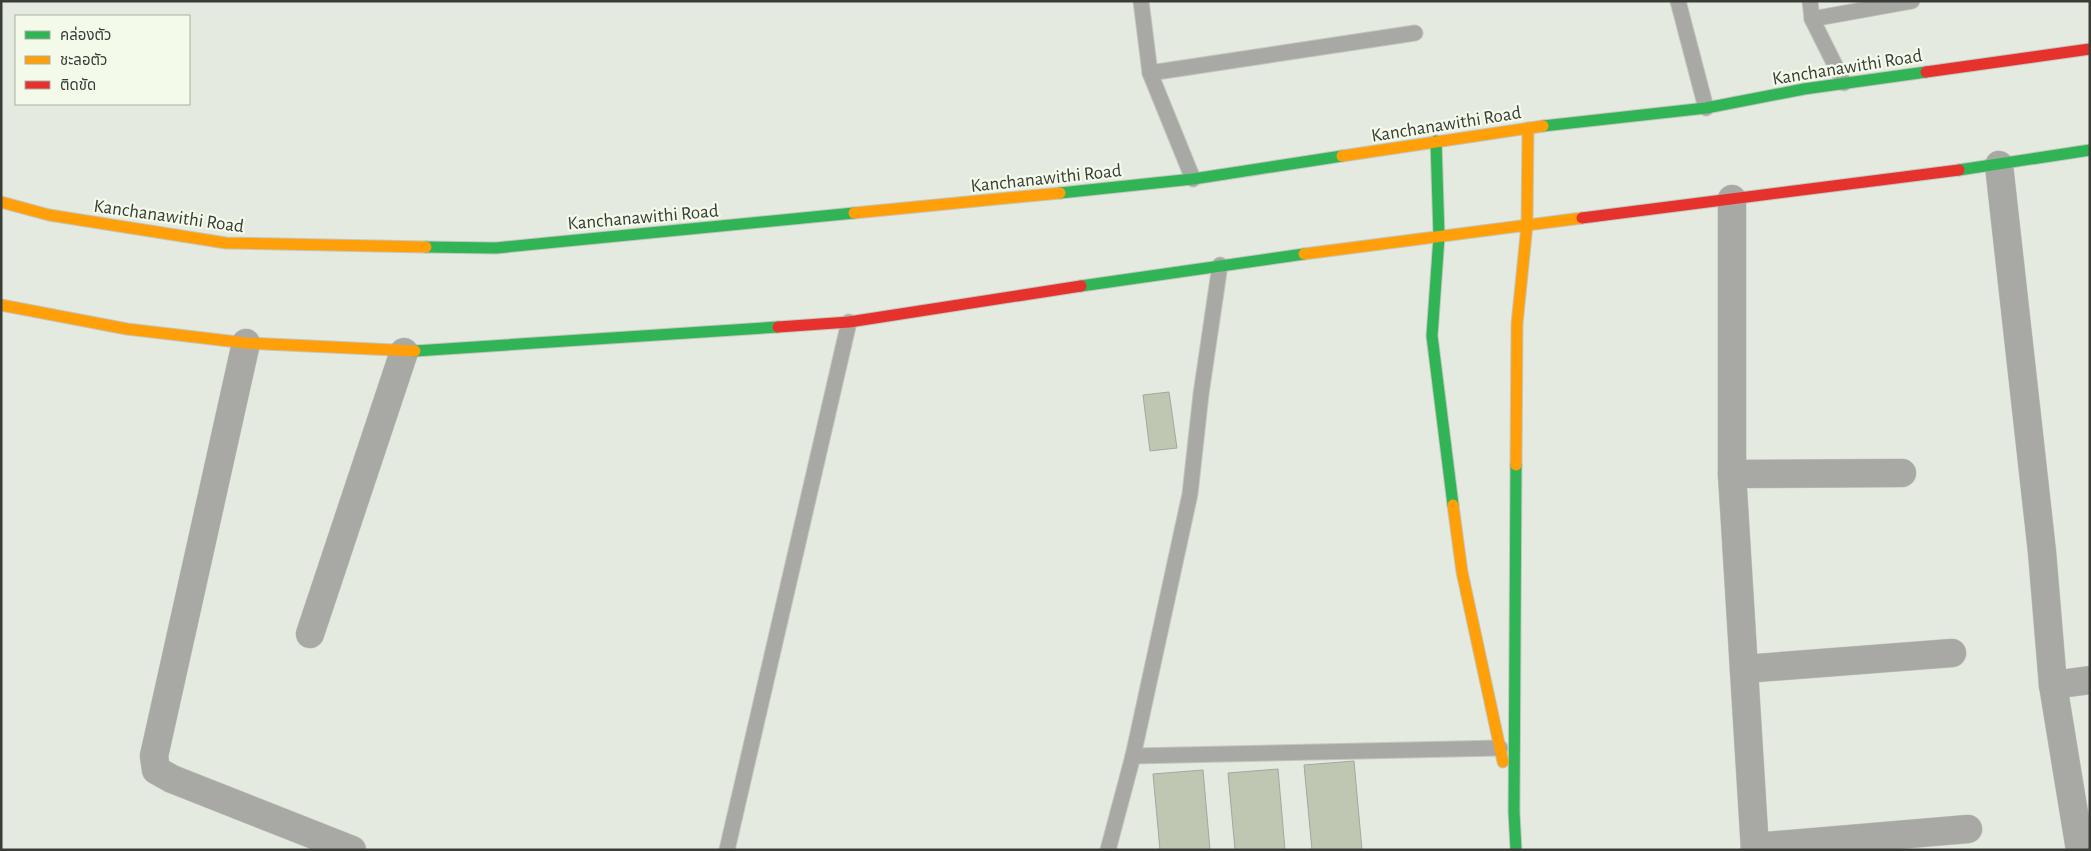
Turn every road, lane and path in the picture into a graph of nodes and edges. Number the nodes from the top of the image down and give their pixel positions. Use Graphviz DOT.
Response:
graph roads {
  1 [pos="1141,1"];
  2 [pos="1678,1"];
  3 [pos="1810,1"];
  4 [pos="1912,1"];
  5 [pos="1812,19"];
  6 [pos="1415,33"];
  7 [pos="2090,48"];
  8 [pos="1150,73"];
  9 [pos="1844,83"];
  10 [pos="1706,108"];
  11 [pos="1528,128"];
  12 [pos="1436,141"];
  13 [pos="2090,150"];
  14 [pos="1998,165"];
  15 [pos="1193,179"];
  16 [pos="1732,199"];
  17 [pos="1,202"];
  18 [pos="1527,225"];
  19 [pos="1440,237"];
  20 [pos="1220,265"];
  21 [pos="1,305"];
  22 [pos="849,322"];
  23 [pos="246,343"];
  24 [pos="404,352"];
  25 [pos="1902,473"];
  26 [pos="1732,474"];
  27 [pos="310,634"];
  28 [pos="1952,653"];
  29 [pos="1744,669"];
  30 [pos="2090,680"];
  31 [pos="2053,685"];
  32 [pos="1500,748"];
  33 [pos="1133,756"];
  34 [pos="1514,812"];
  35 [pos="2082,818"];
  36 [pos="1968,829"];
  37 [pos="1755,848"];
  38 [pos="352,850"];
  39 [pos="727,850"];
  40 [pos="1108,850"];
  41 [pos="1516,850"];
  42 [pos="2080,850"];
  1 -- 8 [label="lane"];
  2 -- 10 [label="lane"];
  3 -- 5 [label="lane"];
  4 -- 5 [label="lane"];
  5 -- 9 [label="lane"];
  6 -- 8 [label="lane"];
  7 -- 9 [label="main road, Kanchanawithi Road"];
  8 -- 15 [label="lane"];
  9 -- 10 [label="main road, Kanchanawithi Road"];
  10 -- 11 [label="main road, Kanchanawithi Road"];
  11 -- 12 [label="main road, Kanchanawithi Road"];
  11 -- 18 [label="main road"];
  12 -- 15 [label="main road, Kanchanawithi Road"];
  12 -- 19 [label="main road"];
  13 -- 14 [label="main road"];
  14 -- 16 [label="main road"];
  14 -- 31 [label="street"];
  15 -- 17 [label="main road, Kanchanawithi Road"];
  16 -- 18 [label="main road"];
  16 -- 26 [label="street"];
  18 -- 19 [label="main road"];
  18 -- 34 [label="main road"];
  19 -- 20 [label="main road"];
  19 -- 32 [label="main road"];
  20 -- 22 [label="main road"];
  20 -- 33 [label="lane"];
  21 -- 23 [label="main road"];
  22 -- 24 [label="main road"];
  22 -- 39 [label="lane"];
  23 -- 24 [label="main road"];
  23 -- 38 [label="street"];
  24 -- 27 [label="street"];
  25 -- 26 [label="street"];
  26 -- 29 [label="street"];
  28 -- 29 [label="street"];
  29 -- 37 [label="street"];
  30 -- 31 [label="street"];
  31 -- 35 [label="street"];
  32 -- 33 [label="lane"];
  32 -- 34 [label="main road"];
  33 -- 40 [label="lane"];
  34 -- 41 [label="main road"];
  35 -- 42 [label="street"];
  36 -- 37 [label="street"];
}
